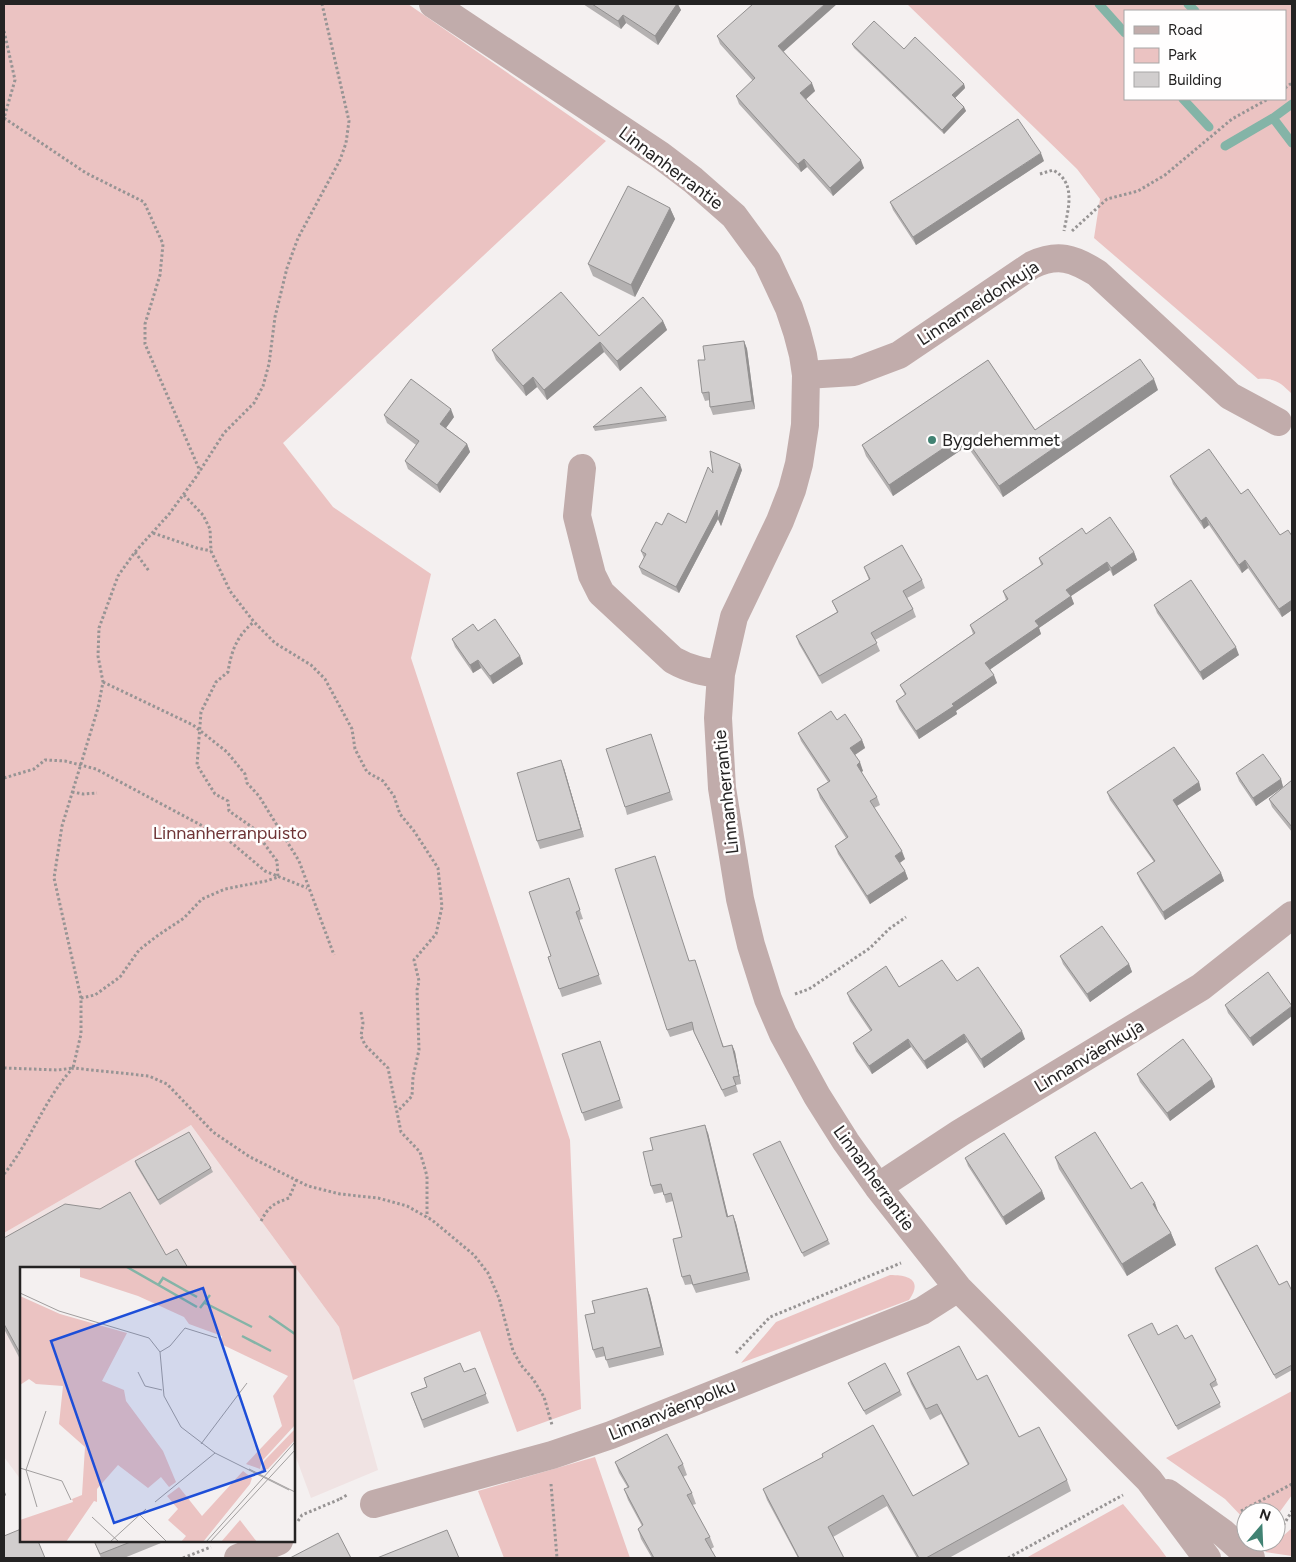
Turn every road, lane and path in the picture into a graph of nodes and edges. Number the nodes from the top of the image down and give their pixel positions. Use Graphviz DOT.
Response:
graph roads {
  1 [pos="322,4"];
  2 [pos="433,4"];
  3 [pos="4,31"];
  4 [pos="1266,100"];
  5 [pos="4,118"];
  6 [pos="1040,174"];
  7 [pos="1060,248"];
  8 [pos="806,374"];
  9 [pos="1278,422"];
  10 [pos="582,468"];
  11 [pos="200,472"];
  12 [pos="184,495"];
  13 [pos="152,533"];
  14 [pos="211,551"];
  15 [pos="136,552"];
  16 [pos="149,571"];
  17 [pos="254,622"];
  18 [pos="721,674"];
  19 [pos="103,682"];
  20 [pos="199,729"];
  21 [pos="80,765"];
  22 [pos="4,778"];
  23 [pos="72,792"];
  24 [pos="97,793"];
  25 [pos="278,877"];
  26 [pos="308,889"];
  27 [pos="1292,914"];
  28 [pos="906,916"];
  29 [pos="334,955"];
  30 [pos="790,996"];
  31 [pos="81,998"];
  32 [pos="360,1012"];
  33 [pos="4,1068"];
  34 [pos="73,1068"];
  35 [pos="397,1112"];
  36 [pos="4,1174"];
  37 [pos="297,1180"];
  38 [pos="878,1187"];
  39 [pos="427,1217"];
  40 [pos="261,1221"];
  41 [pos="905,1261"];
  42 [pos="958,1288"];
  43 [pos="733,1356"];
  44 [pos="554,1431"];
  45 [pos="550,1476"];
  46 [pos="1149,1480"];
  47 [pos="1292,1484"];
  48 [pos="348,1494"];
  49 [pos="1126,1494"];
  50 [pos="340,1499"];
  51 [pos="1257,1502"];
  52 [pos="374,1504"];
  53 [pos="295,1515"];
  54 [pos="302,1515"];
  55 [pos="295,1526"];
  56 [pos="274,1542"];
  57 [pos="228,1551"];
  58 [pos="183,1558"];
  59 [pos="557,1558"];
  60 [pos="1008,1558"];
  61 [pos="1207,1558"];
  62 [pos="1251,1558"];
  1 -- 11 [label="path"];
  2 -- 8 [label="street, Linnanherrantie"];
  3 -- 5 [label="path"];
  4 -- 7 [label="path"];
  5 -- 11 [label="path"];
  6 -- 7 [label="path"];
  7 -- 8 [label="street, Linnanneidonkuja"];
  7 -- 9 [label="street, Linnanneidonkuja"];
  8 -- 18 [label="street, Linnanherrantie"];
  10 -- 18 [label="street"];
  11 -- 12 [label="path"];
  12 -- 13 [label="path"];
  12 -- 14 [label="path"];
  13 -- 14 [label="path"];
  13 -- 15 [label="path"];
  14 -- 17 [label="path"];
  15 -- 16 [label="path"];
  15 -- 19 [label="path"];
  17 -- 20 [label="path"];
  17 -- 35 [label="path"];
  18 -- 38 [label="street, Linnanherrantie"];
  19 -- 20 [label="path"];
  19 -- 21 [label="path"];
  20 -- 25 [label="path"];
  20 -- 26 [label="path"];
  21 -- 22 [label="path"];
  21 -- 23 [label="path"];
  21 -- 25 [label="path"];
  23 -- 24 [label="path"];
  23 -- 31 [label="path"];
  25 -- 26 [label="path"];
  25 -- 31 [label="path"];
  26 -- 29 [label="path"];
  27 -- 38 [label="street, Linnanväenkuja"];
  28 -- 30 [label="path"];
  31 -- 34 [label="path"];
  32 -- 35 [label="path"];
  33 -- 34 [label="path"];
  34 -- 36 [label="path"];
  34 -- 37 [label="path"];
  35 -- 39 [label="path"];
  37 -- 39 [label="path"];
  37 -- 40 [label="path"];
  38 -- 42 [label="street, Linnanherrantie"];
  39 -- 44 [label="path"];
  41 -- 43 [label="path"];
  42 -- 46 [label="street, Linnanherrantie"];
  42 -- 52 [label="street, Linnanväenpolku"];
  45 -- 59 [label="path"];
  46 -- 61 [label="street, Linnanherrantie"];
  46 -- 62 [label="street, Linnanherrantie"];
  47 -- 51 [label="path"];
  48 -- 50 [label="path"];
  49 -- 60 [label="path"];
  50 -- 52 [label="path"];
  50 -- 54 [label="path"];
  53 -- 54 [label="path"];
  54 -- 55 [label="path"];
  56 -- 57 [label="street"];
  57 -- 58 [label="path"];
}
